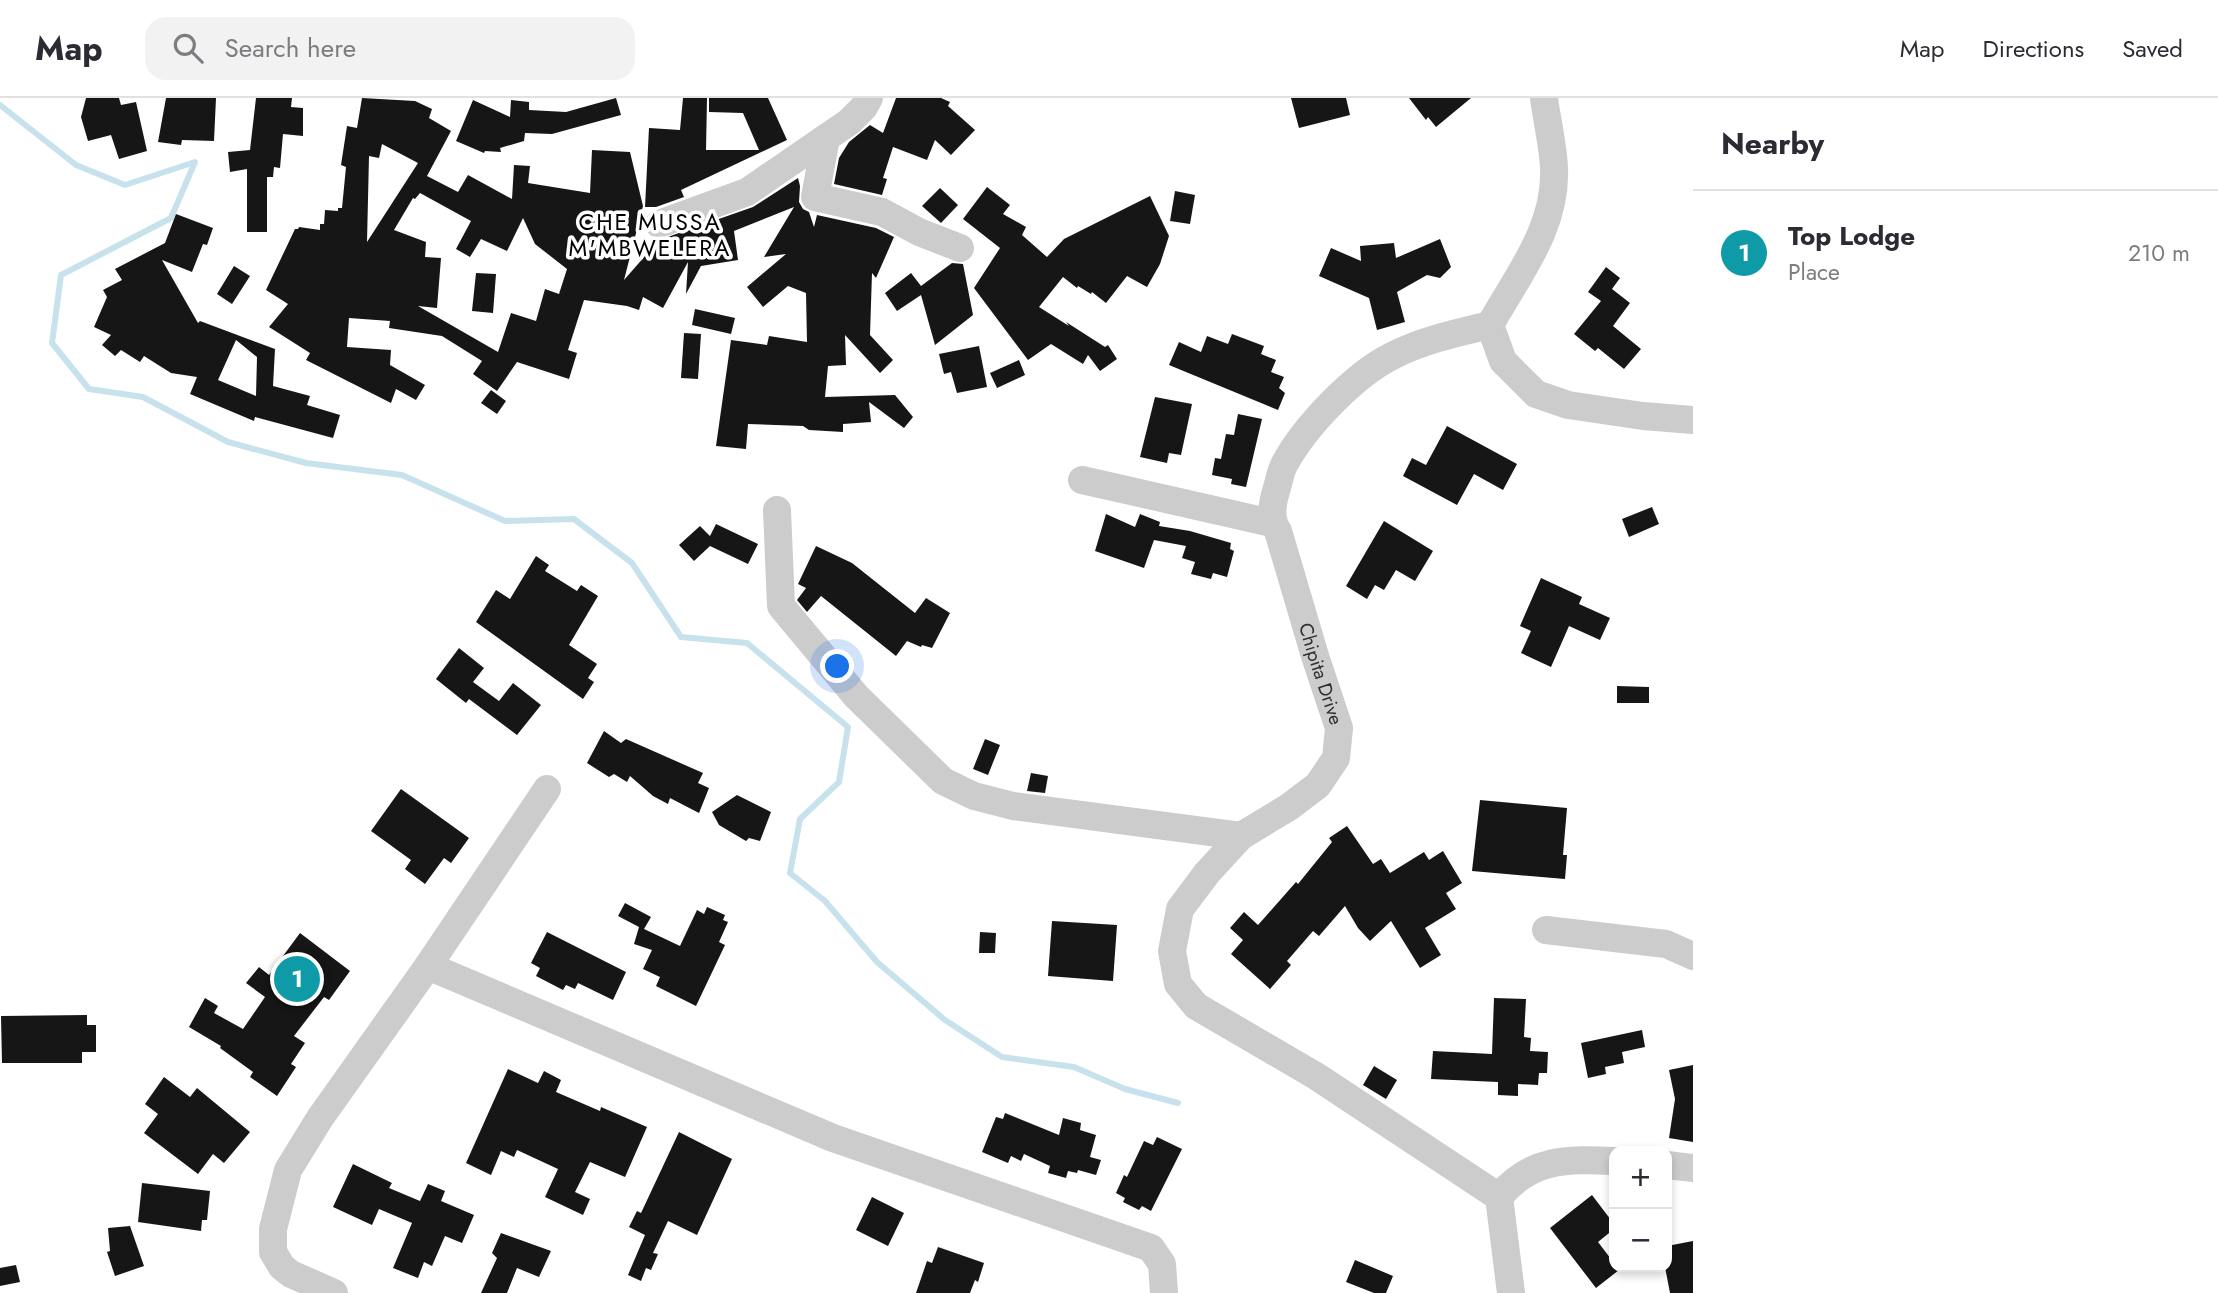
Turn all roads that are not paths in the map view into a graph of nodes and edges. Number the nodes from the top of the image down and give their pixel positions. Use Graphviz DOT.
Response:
graph roads {
  1 [pos="869,98"];
  2 [pos="1544,98"];
  3 [pos="826,138"];
  4 [pos="659,224"];
  5 [pos="960,248"];
  6 [pos="1490,326"];
  7 [pos="1693,420"];
  8 [pos="1082,480"];
  9 [pos="777,510"];
  10 [pos="1272,523"];
  11 [pos="547,789"];
  12 [pos="1241,836"];
  13 [pos="1546,930"];
  14 [pos="1693,956"];
  15 [pos="428,966"];
  16 [pos="1609,1161"];
  17 [pos="1672,1166"];
  18 [pos="1693,1168"];
  19 [pos="1499,1197"];
  20 [pos="334,1293"];
  21 [pos="1164,1293"];
  22 [pos="1511,1293"];
  1 -- 3 [label="street"];
  2 -- 6 [label="street"];
  3 -- 4 [label="street"];
  3 -- 5 [label="street"];
  6 -- 7 [label="street"];
  6 -- 10 [label="street"];
  8 -- 10 [label="street"];
  9 -- 12 [label="street"];
  10 -- 12 [label="street, Chipita Drive"];
  11 -- 15 [label="street"];
  12 -- 19 [label="street, Chipita Drive"];
  13 -- 14 [label="street"];
  15 -- 20 [label="street"];
  15 -- 21 [label="street"];
  16 -- 19 [label="street"];
  17 -- 18 [label="street"];
  19 -- 22 [label="street"];
}
